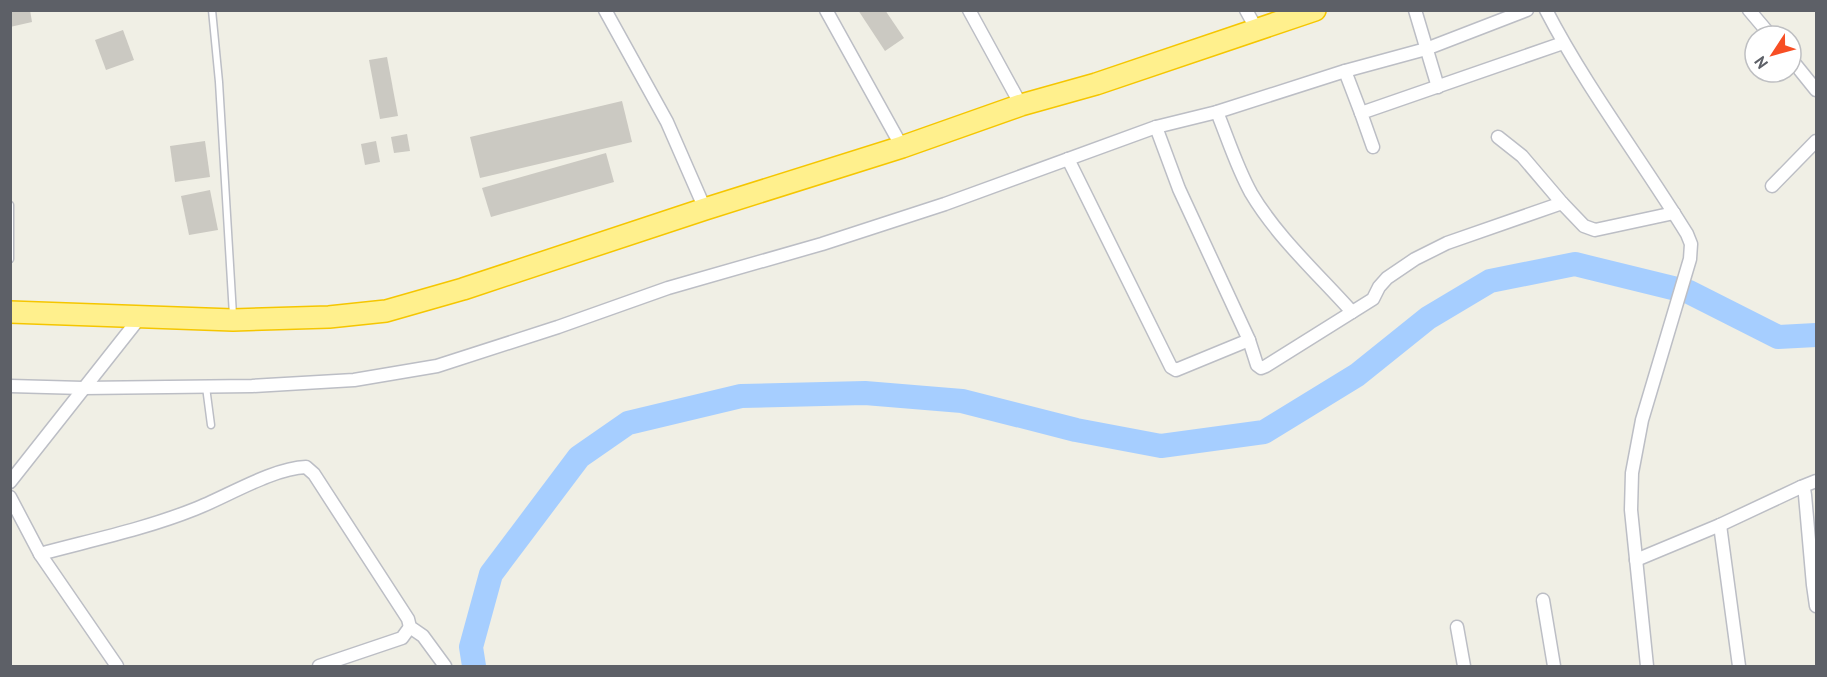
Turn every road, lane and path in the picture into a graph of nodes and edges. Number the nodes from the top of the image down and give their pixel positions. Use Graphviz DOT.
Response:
graph roads {
  1 [pos="212,10"];
  2 [pos="605,10"];
  3 [pos="826,10"];
  4 [pos="969,10"];
  5 [pos="1246,10"];
  6 [pos="1315,10"];
  7 [pos="1415,10"];
  8 [pos="1527,10"];
  9 [pos="1546,10"];
  10 [pos="1749,10"];
  11 [pos="1761,24"];
  12 [pos="1257,30"];
  13 [pos="1563,43"];
  14 [pos="1426,50"];
  15 [pos="1345,71"];
  16 [pos="1803,74"];
  17 [pos="1438,87"];
  18 [pos="1816,90"];
  19 [pos="1021,105"];
  20 [pos="1217,112"];
  21 [pos="1361,113"];
  22 [pos="1156,128"];
  23 [pos="1498,137"];
  24 [pos="1816,141"];
  25 [pos="902,147"];
  26 [pos="1373,147"];
  27 [pos="1068,159"];
  28 [pos="1772,186"];
  29 [pos="1562,202"];
  30 [pos="10,205"];
  31 [pos="705,209"];
  32 [pos="1674,213"];
  33 [pos="10,259"];
  34 [pos="10,312"];
  35 [pos="1352,312"];
  36 [pos="141,316"];
  37 [pos="233,320"];
  38 [pos="1249,340"];
  39 [pos="10,386"];
  40 [pos="206,387"];
  41 [pos="83,388"];
  42 [pos="211,425"];
  43 [pos="1816,481"];
  44 [pos="10,482"];
  45 [pos="1801,487"];
  46 [pos="10,497"];
  47 [pos="1720,525"];
  48 [pos="1812,526"];
  49 [pos="40,554"];
  50 [pos="1636,560"];
  51 [pos="1543,600"];
  52 [pos="1816,606"];
  53 [pos="410,627"];
  54 [pos="1457,627"];
  55 [pos="117,666"];
  56 [pos="319,666"];
  57 [pos="445,666"];
  58 [pos="1464,666"];
  59 [pos="1554,666"];
  60 [pos="1647,666"];
  61 [pos="1739,666"];
  1 -- 37 [label="lane"];
  2 -- 31 [label="street"];
  3 -- 25 [label="street"];
  4 -- 19 [label="street"];
  5 -- 12 [label="street"];
  6 -- 12 [label="highway"];
  7 -- 14 [label="street"];
  8 -- 14 [label="street"];
  9 -- 13 [label="street"];
  10 -- 11 [label="street"];
  12 -- 19 [label="highway"];
  13 -- 17 [label="street"];
  13 -- 32 [label="street"];
  14 -- 15 [label="street"];
  14 -- 17 [label="street"];
  15 -- 20 [label="street"];
  15 -- 21 [label="street"];
  16 -- 18 [label="street"];
  17 -- 21 [label="street"];
  19 -- 25 [label="highway"];
  20 -- 22 [label="street"];
  20 -- 35 [label="street"];
  21 -- 26 [label="street"];
  22 -- 27 [label="street"];
  22 -- 38 [label="street"];
  23 -- 29 [label="street"];
  24 -- 28 [label="street"];
  25 -- 31 [label="highway"];
  27 -- 38 [label="street"];
  27 -- 40 [label="street"];
  29 -- 32 [label="street"];
  29 -- 35 [label="street"];
  30 -- 33 [label="lane"];
  31 -- 37 [label="highway"];
  32 -- 50 [label="street"];
  34 -- 36 [label="highway"];
  35 -- 38 [label="street"];
  36 -- 37 [label="highway"];
  36 -- 41 [label="street"];
  39 -- 41 [label="street"];
  40 -- 41 [label="street"];
  40 -- 42 [label="lane"];
  41 -- 44 [label="street"];
  43 -- 45 [label="street"];
  45 -- 47 [label="street"];
  45 -- 48 [label="street"];
  46 -- 49 [label="street"];
  47 -- 50 [label="street"];
  47 -- 61 [label="street"];
  48 -- 52 [label="street"];
  49 -- 53 [label="street"];
  49 -- 55 [label="street"];
  50 -- 60 [label="street"];
  51 -- 59 [label="street"];
  53 -- 56 [label="street"];
  53 -- 57 [label="street"];
  54 -- 58 [label="street"];
}
